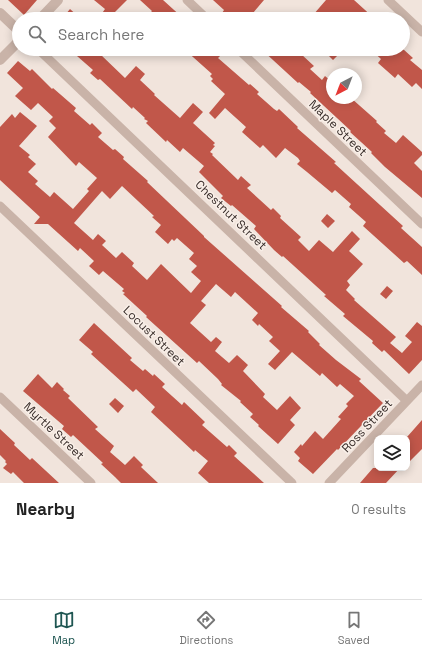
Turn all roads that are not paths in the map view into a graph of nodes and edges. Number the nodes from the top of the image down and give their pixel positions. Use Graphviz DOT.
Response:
graph roads {
  1 [pos="58,0"];
  2 [pos="187,0"];
  3 [pos="388,0"];
  4 [pos="47,12"];
  5 [pos="200,12"];
  6 [pos="401,12"];
  7 [pos="0,13"];
  8 [pos="410,21"];
  9 [pos="12,24"];
  10 [pos="422,32"];
  11 [pos="12,48"];
  12 [pos="45,56"];
  13 [pos="245,56"];
  14 [pos="0,60"];
  15 [pos="0,206"];
  16 [pos="422,224"];
  17 [pos="422,385"];
  18 [pos="0,397"];
  19 [pos="408,401"];
  20 [pos="91,483"];
  21 [pos="292,483"];
  22 [pos="330,483"];
  1 -- 4 [label="street"];
  2 -- 5 [label="street"];
  3 -- 6 [label="street"];
  7 -- 9 [label="street"];
  8 -- 10 [label="street"];
  11 -- 14 [label="street"];
  12 -- 19 [label="street, Chestnut Street"];
  13 -- 16 [label="street, Maple Street"];
  15 -- 21 [label="street, Locust Street"];
  17 -- 19 [label="street, Ross Street"];
  18 -- 20 [label="street, Myrtle Street"];
  19 -- 22 [label="street, Ross Street"];
}
